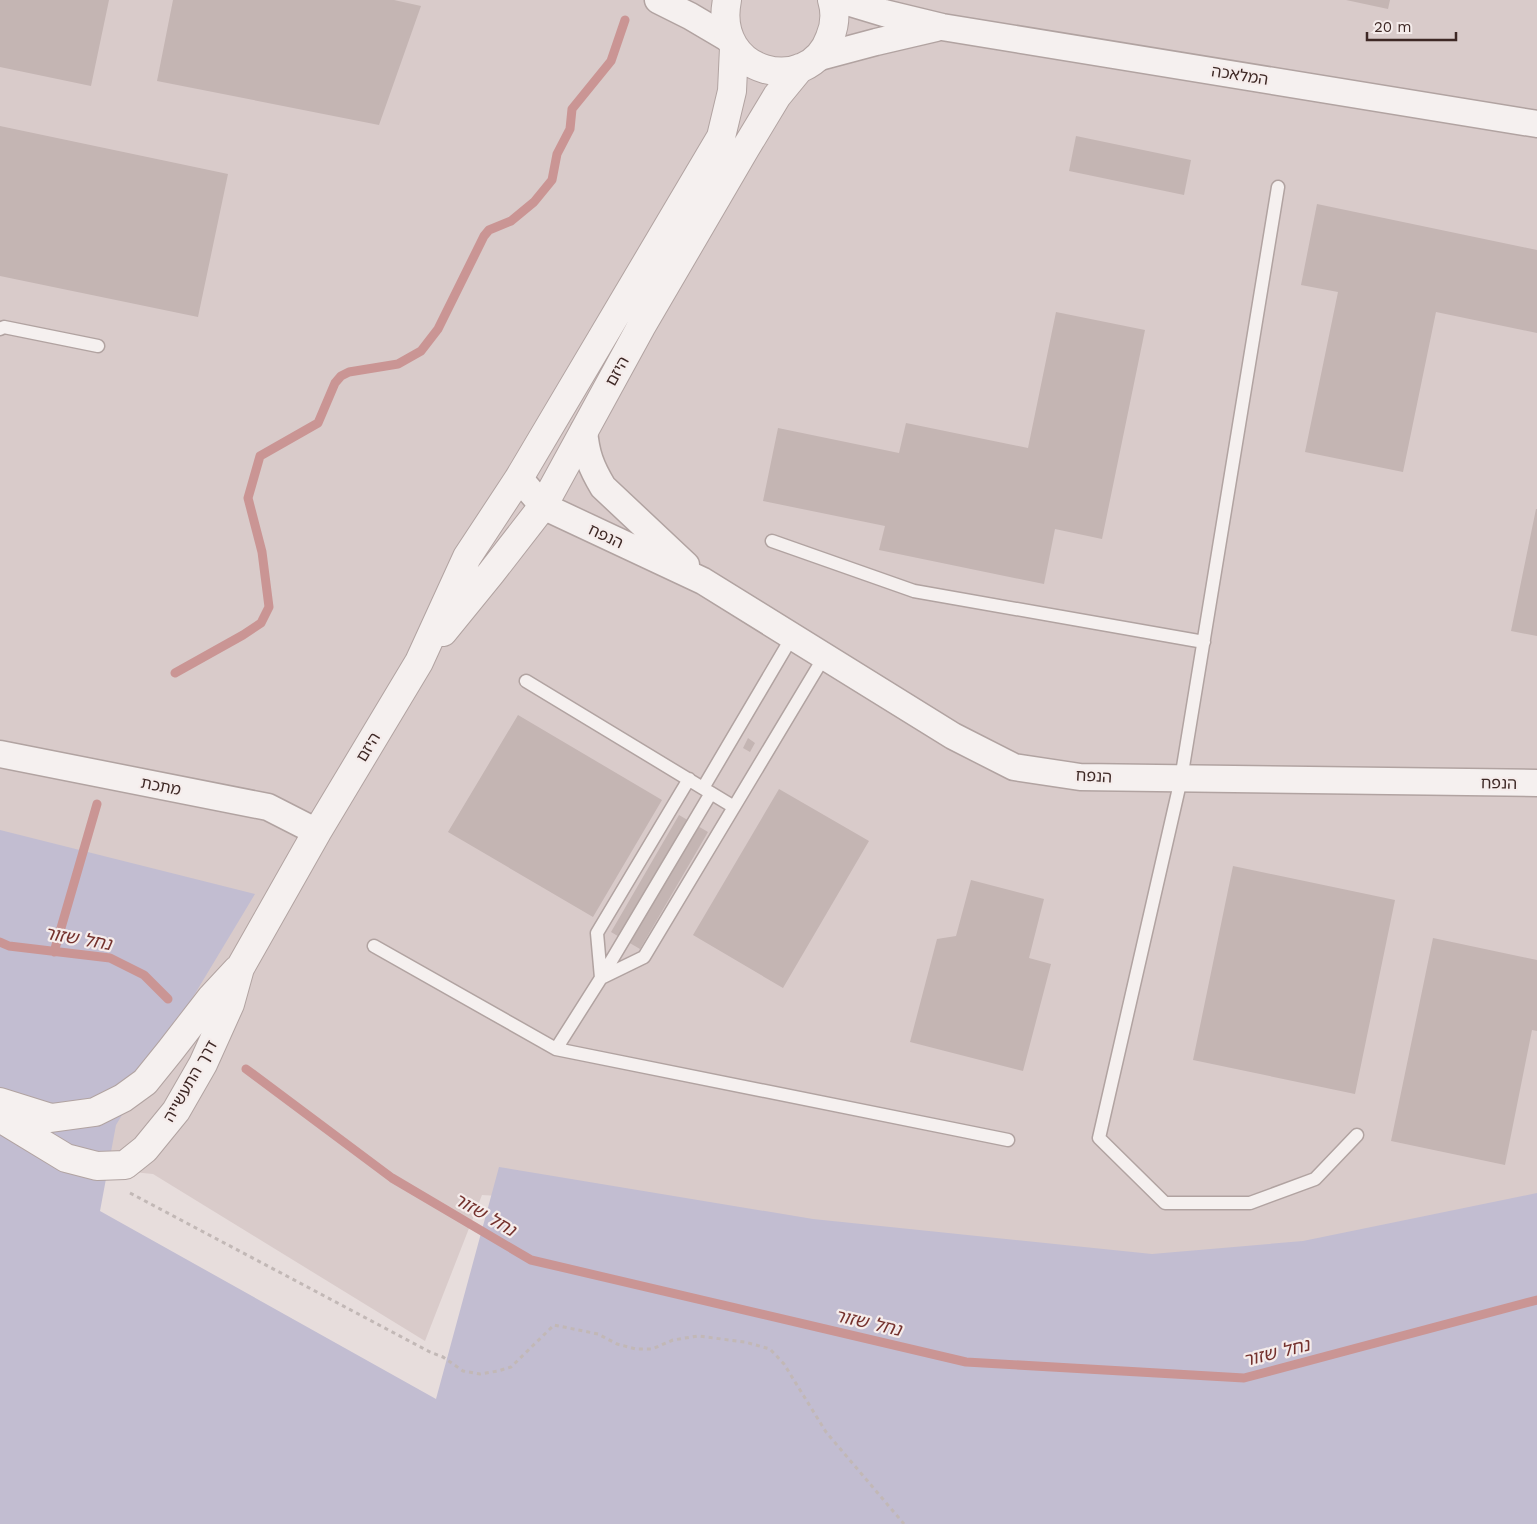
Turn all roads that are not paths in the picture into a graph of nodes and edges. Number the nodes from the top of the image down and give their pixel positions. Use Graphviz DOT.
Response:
graph roads {
  1 [pos="658,0"];
  2 [pos="727,0"];
  3 [pos="832,0"];
  4 [pos="841,0"];
  5 [pos="942,27"];
  6 [pos="732,43"];
  7 [pos="808,63"];
  8 [pos="1537,124"];
  9 [pos="1278,187"];
  10 [pos="0,329"];
  11 [pos="98,346"];
  12 [pos="584,430"];
  13 [pos="519,478"];
  14 [pos="542,506"];
  15 [pos="772,541"];
  16 [pos="703,581"];
  17 [pos="792,637"];
  18 [pos="1204,642"];
  19 [pos="824,657"];
  20 [pos="418,662"];
  21 [pos="526,681"];
  22 [pos="0,754"];
  23 [pos="689,779"];
  24 [pos="1181,779"];
  25 [pos="1537,783"];
  26 [pos="707,790"];
  27 [pos="734,807"];
  28 [pos="317,832"];
  29 [pos="374,946"];
  30 [pos="240,968"];
  31 [pos="600,978"];
  32 [pos="556,1049"];
  33 [pos="0,1102"];
  34 [pos="0,1118"];
  35 [pos="1358,1134"];
  36 [pos="1008,1140"];
  1 -- 6 [label="street, המלאכה"];
  2 -- 6 [label="street"];
  3 -- 7 [label="street"];
  4 -- 5 [label="street, המלאכה"];
  5 -- 7 [label="street, המלאכה"];
  5 -- 8 [label="street, המלאכה"];
  6 -- 7 [label="street, המלאכה"];
  6 -- 13 [label="street, היזם"];
  7 -- 12 [label="street, היזם"];
  9 -- 18 [label="lane"];
  10 -- 11 [label="lane"];
  12 -- 14 [label="street, היזם"];
  12 -- 16 [label="street, הנפח"];
  13 -- 14 [label="street, הנפח"];
  13 -- 20 [label="street, היזם"];
  14 -- 16 [label="street, הנפח"];
  14 -- 20 [label="street, היזם"];
  15 -- 18 [label="lane"];
  16 -- 17 [label="street, הנפח"];
  17 -- 19 [label="street, הנפח"];
  17 -- 26 [label="lane"];
  18 -- 24 [label="lane"];
  19 -- 24 [label="street, הנפח"];
  19 -- 27 [label="lane"];
  20 -- 28 [label="street, היזם"];
  21 -- 23 [label="lane"];
  22 -- 28 [label="street, מתכת"];
  23 -- 26 [label="lane"];
  23 -- 31 [label="lane"];
  24 -- 25 [label="street, הנפח"];
  24 -- 35 [label="lane"];
  26 -- 27 [label="lane"];
  26 -- 31 [label="lane"];
  27 -- 31 [label="lane"];
  28 -- 30 [label="street, דרך התעשייה"];
  29 -- 32 [label="lane"];
  30 -- 33 [label="street, דרך התעשייה"];
  30 -- 34 [label="street, דרך התעשייה"];
  31 -- 32 [label="lane"];
  32 -- 36 [label="lane"];
}
